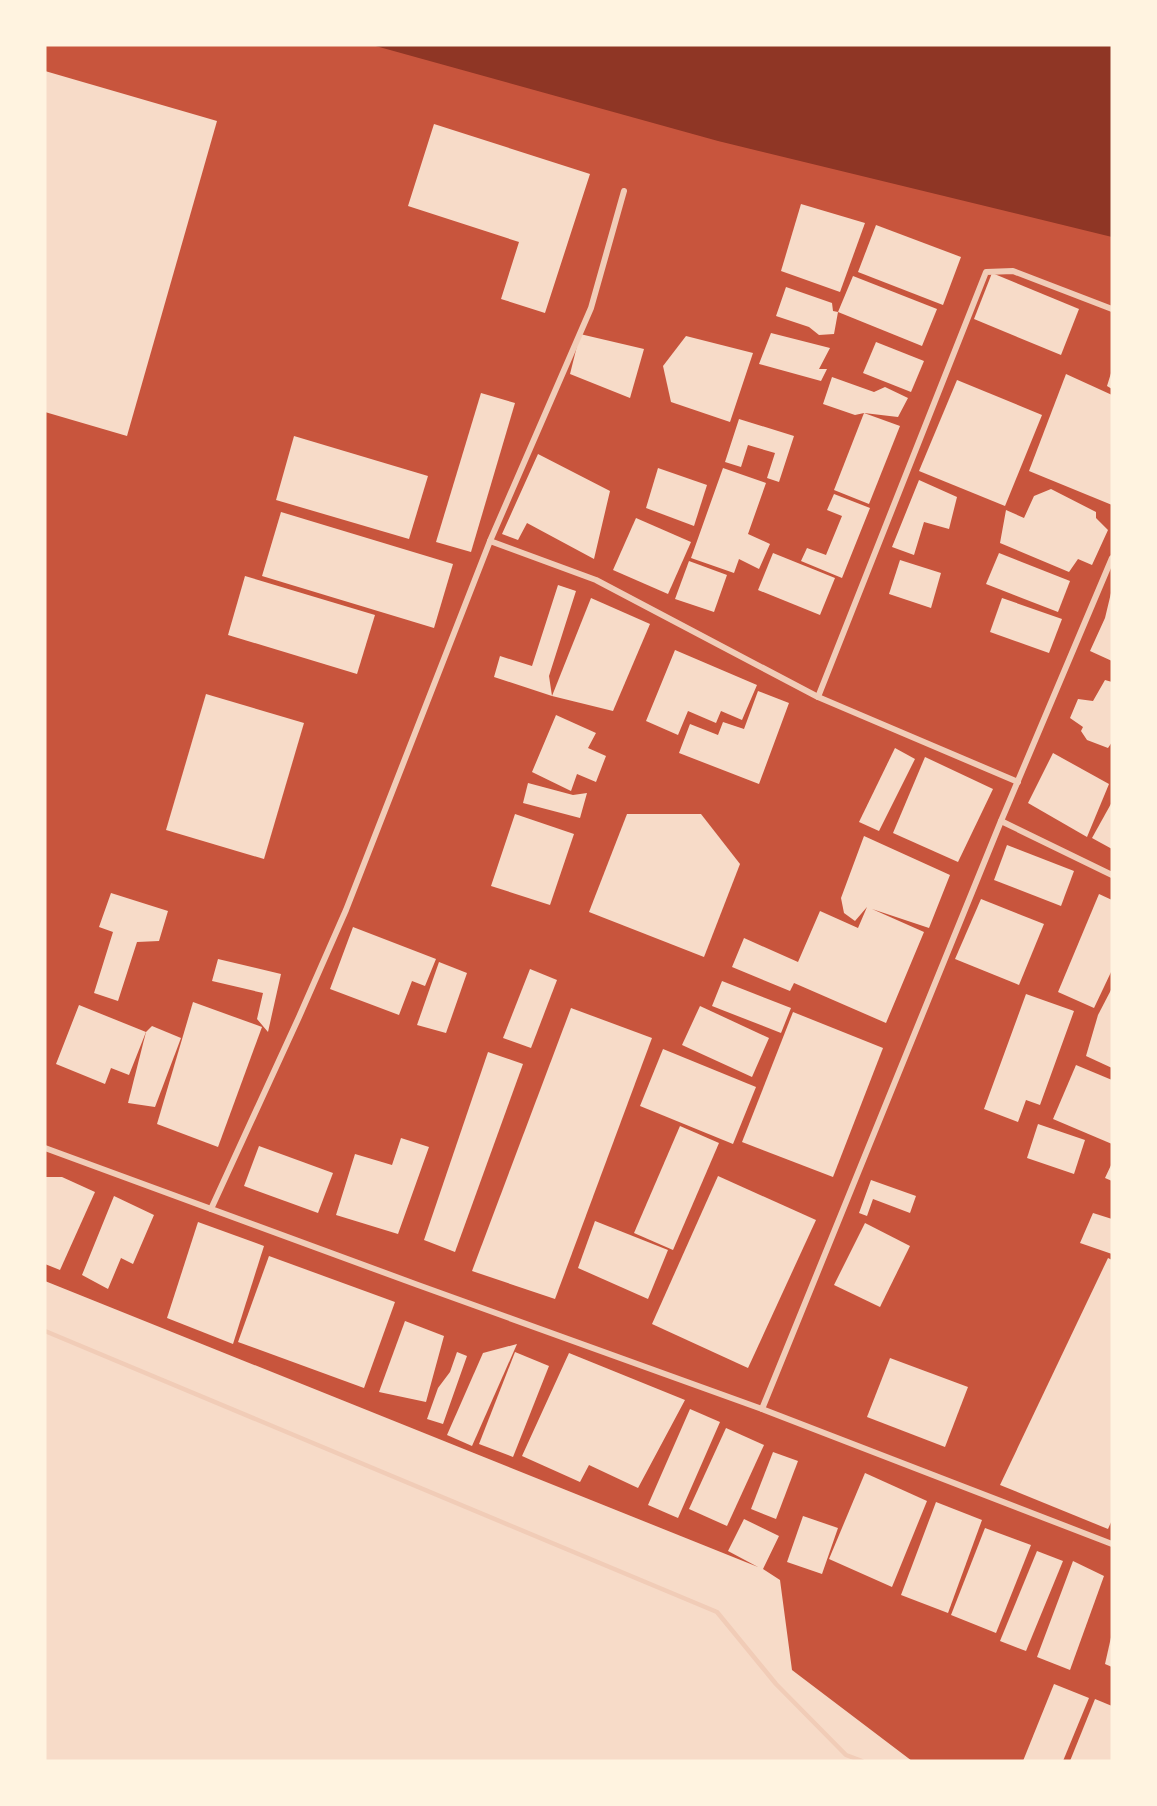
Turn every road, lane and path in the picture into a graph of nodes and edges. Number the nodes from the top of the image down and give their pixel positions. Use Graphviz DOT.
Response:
graph roads {
  1 [pos="624,191"];
  2 [pos="1112,309"];
  3 [pos="490,541"];
  4 [pos="1112,558"];
  5 [pos="818,697"];
  6 [pos="1018,782"];
  7 [pos="1001,821"];
  8 [pos="1112,875"];
  9 [pos="45,1148"];
  10 [pos="211,1209"];
  11 [pos="45,1331"];
  12 [pos="762,1409"];
  13 [pos="1112,1544"];
  14 [pos="862,1761"];
  1 -- 3 [label="street"];
  2 -- 5 [label="street"];
  3 -- 5 [label="street"];
  3 -- 10 [label="street"];
  4 -- 6 [label="street"];
  5 -- 6 [label="street"];
  6 -- 7 [label="street"];
  7 -- 8 [label="street"];
  7 -- 12 [label="street"];
  9 -- 10 [label="street"];
  10 -- 12 [label="street"];
  11 -- 14 [label="lane"];
  12 -- 13 [label="street"];
}
